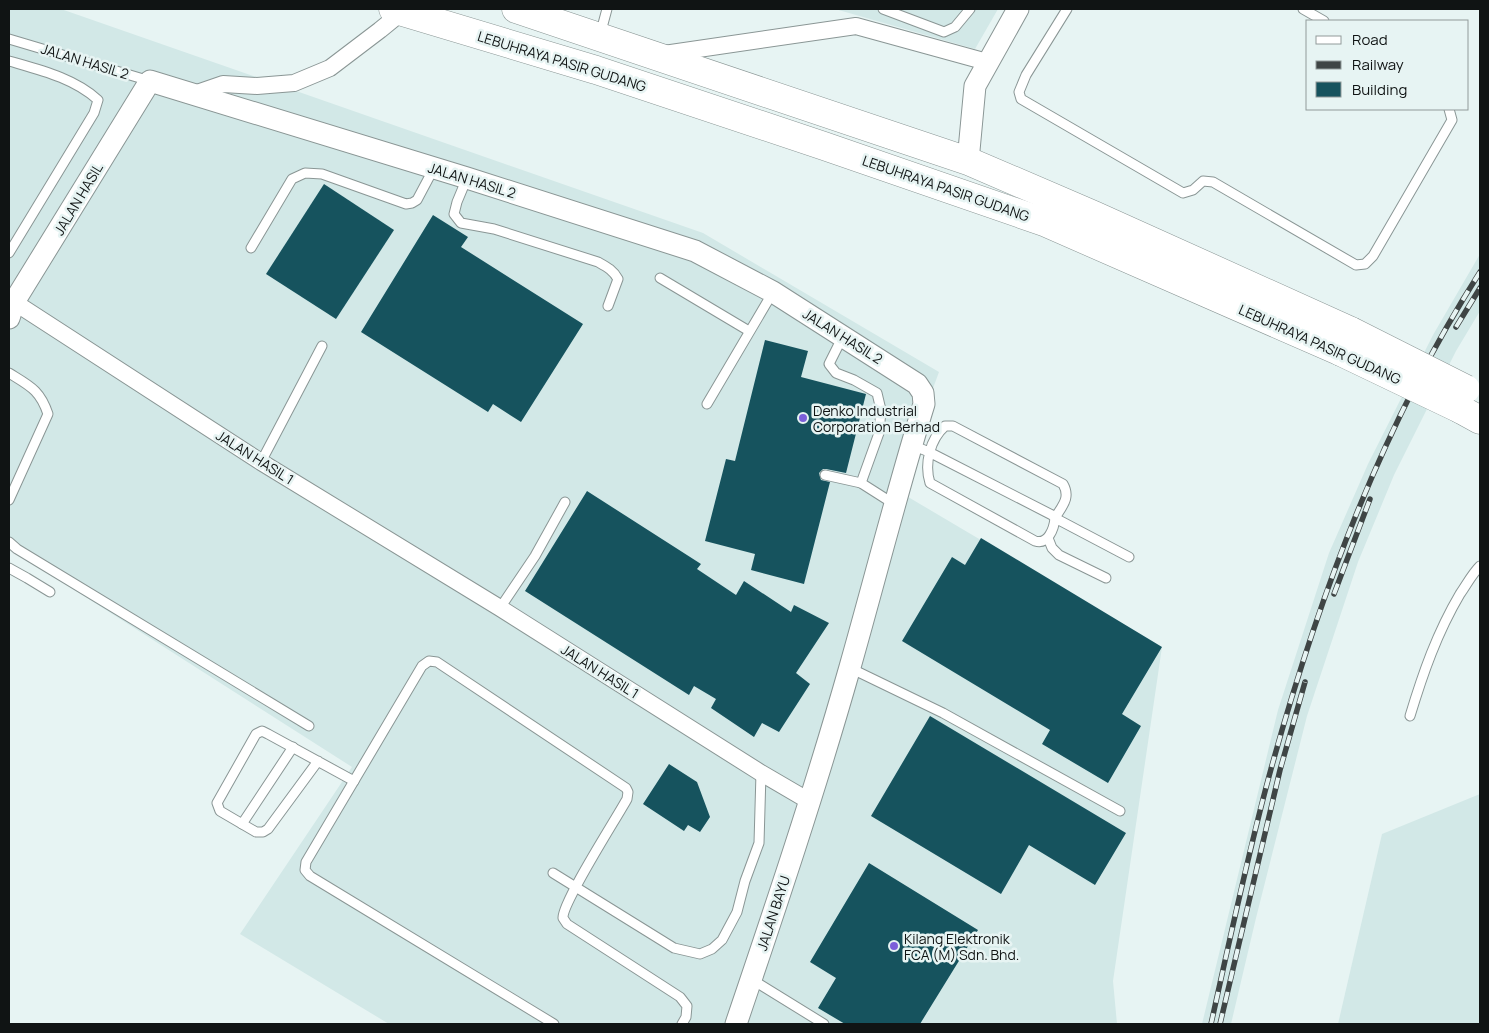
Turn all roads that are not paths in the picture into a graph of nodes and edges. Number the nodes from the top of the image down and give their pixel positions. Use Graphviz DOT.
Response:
graph roads {
  1 [pos="516,9"];
  2 [pos="607,9"];
  3 [pos="883,9"];
  4 [pos="970,9"];
  5 [pos="1018,9"];
  6 [pos="1067,9"];
  7 [pos="1303,9"];
  8 [pos="397,10"];
  9 [pos="1322,20"];
  10 [pos="600,38"];
  11 [pos="9,39"];
  12 [pos="657,55"];
  13 [pos="9,61"];
  14 [pos="987,62"];
  15 [pos="150,81"];
  16 [pos="194,94"];
  17 [pos="1449,110"];
  18 [pos="968,161"];
  19 [pos="434,168"];
  20 [pos="467,178"];
  21 [pos="251,248"];
  22 [pos="9,252"];
  23 [pos="660,278"];
  24 [pos="773,292"];
  25 [pos="608,306"];
  26 [pos="11,310"];
  27 [pos="749,331"];
  28 [pos="843,336"];
  29 [pos="1346,342"];
  30 [pos="322,346"];
  31 [pos="9,374"];
  32 [pos="1472,403"];
  33 [pos="707,404"];
  34 [pos="920,449"];
  35 [pos="261,462"];
  36 [pos="826,475"];
  37 [pos="861,483"];
  38 [pos="9,500"];
  39 [pos="565,502"];
  40 [pos="894,504"];
  41 [pos="1055,518"];
  42 [pos="1048,538"];
  43 [pos="9,542"];
  44 [pos="1129,557"];
  45 [pos="1480,566"];
  46 [pos="9,568"];
  47 [pos="1106,578"];
  48 [pos="50,592"];
  49 [pos="500,608"];
  50 [pos="850,668"];
  51 [pos="1410,716"];
  52 [pos="309,726"];
  53 [pos="293,747"];
  54 [pos="318,761"];
  55 [pos="761,773"];
  56 [pos="354,781"];
  57 [pos="809,801"];
  58 [pos="1120,811"];
  59 [pos="242,824"];
  60 [pos="553,873"];
  61 [pos="576,887"];
  62 [pos="751,979"];
  63 [pos="554,1024"];
  64 [pos="682,1024"];
  65 [pos="736,1024"];
  66 [pos="824,1024"];
  1 -- 10 [label="highway, LEBUHRAYA PASIR GUDANG"];
  2 -- 10 [label="lane"];
  3 -- 4 [label="lane"];
  5 -- 14 [label="street"];
  6 -- 17 [label="lane"];
  7 -- 9 [label="lane"];
  8 -- 16 [label="street"];
  8 -- 29 [label="highway, LEBUHRAYA PASIR GUDANG"];
  10 -- 12 [label="highway, LEBUHRAYA PASIR GUDANG"];
  11 -- 15 [label="lane, JALAN HASIL 2"];
  12 -- 14 [label="street"];
  12 -- 18 [label="highway, LEBUHRAYA PASIR GUDANG"];
  13 -- 22 [label="lane"];
  14 -- 18 [label="street"];
  15 -- 16 [label="street, JALAN HASIL 2"];
  15 -- 26 [label="street, JALAN HASIL"];
  16 -- 19 [label="street, JALAN HASIL 2"];
  18 -- 29 [label="highway, LEBUHRAYA PASIR GUDANG"];
  19 -- 20 [label="street, JALAN HASIL 2"];
  19 -- 21 [label="lane"];
  20 -- 24 [label="street, JALAN HASIL 2"];
  20 -- 25 [label="lane"];
  23 -- 27 [label="lane"];
  24 -- 27 [label="lane"];
  24 -- 28 [label="street, JALAN HASIL 2"];
  26 -- 35 [label="street, JALAN HASIL 1"];
  27 -- 33 [label="lane"];
  28 -- 34 [label="street, JALAN HASIL 2"];
  28 -- 37 [label="lane"];
  29 -- 32 [label="highway, LEBUHRAYA PASIR GUDANG, bridge"];
  30 -- 35 [label="lane"];
  31 -- 38 [label="lane"];
  34 -- 40 [label="street"];
  34 -- 41 [label="lane"];
  34 -- 41 [label="lane"];
  34 -- 42 [label="lane"];
  35 -- 49 [label="street, JALAN HASIL 1"];
  36 -- 37 [label="lane"];
  37 -- 40 [label="lane"];
  39 -- 49 [label="lane"];
  40 -- 50 [label="street"];
  41 -- 42 [label="lane"];
  41 -- 44 [label="lane"];
  42 -- 47 [label="lane"];
  43 -- 52 [label="lane"];
  45 -- 51 [label="lane"];
  46 -- 48 [label="lane"];
  49 -- 55 [label="street, JALAN HASIL 1"];
  50 -- 57 [label="street"];
  50 -- 58 [label="lane"];
  53 -- 54 [label="lane"];
  53 -- 59 [label="lane"];
  53 -- 59 [label="lane"];
  54 -- 56 [label="lane"];
  54 -- 59 [label="lane"];
  55 -- 57 [label="street, JALAN HASIL 1"];
  55 -- 61 [label="lane"];
  56 -- 61 [label="lane"];
  56 -- 63 [label="lane"];
  57 -- 62 [label="street, JALAN BAYU"];
  60 -- 61 [label="lane"];
  61 -- 64 [label="lane"];
  62 -- 65 [label="street, JALAN BAYU"];
  62 -- 66 [label="lane"];
}
